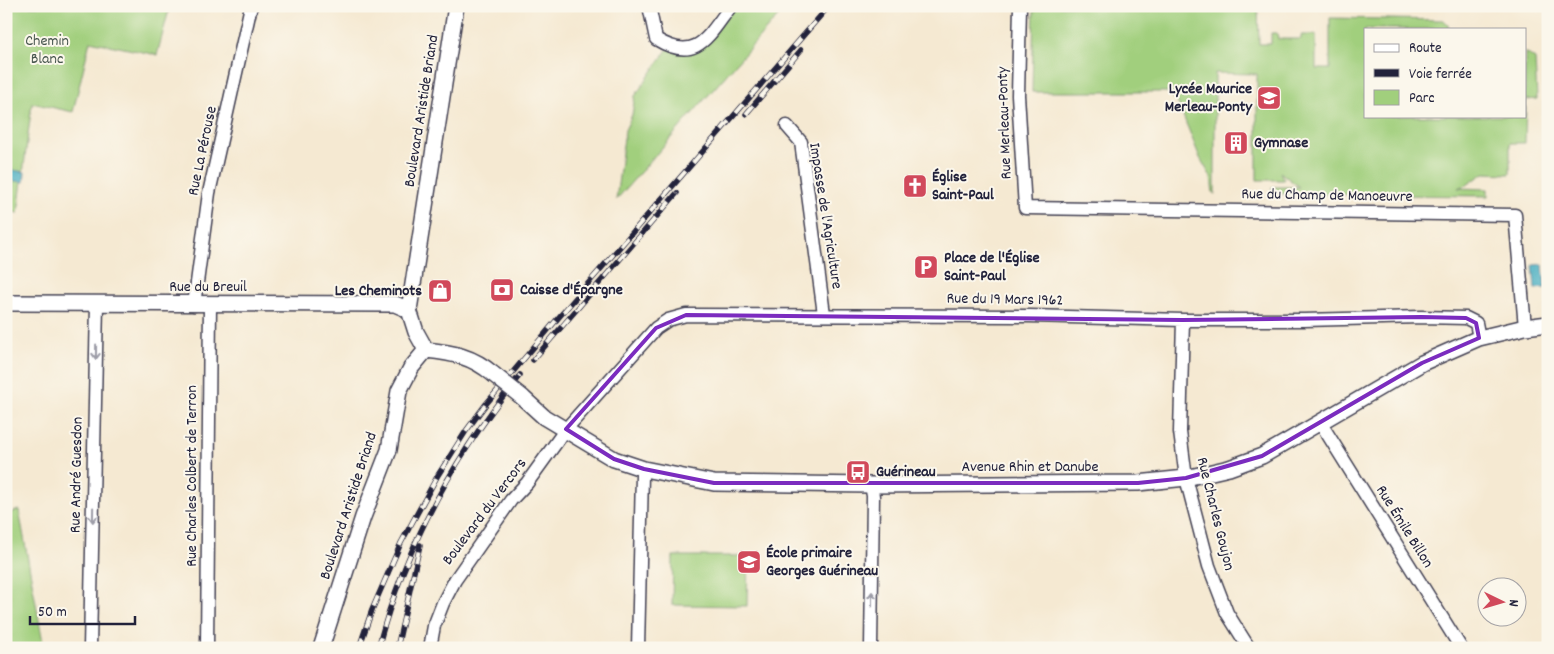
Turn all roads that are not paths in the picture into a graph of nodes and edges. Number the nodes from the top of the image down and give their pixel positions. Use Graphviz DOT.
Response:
graph roads {
  1 [pos="251,6"];
  2 [pos="456,6"];
  3 [pos="649,6"];
  4 [pos="731,6"];
  5 [pos="1020,6"];
  6 [pos="787,126"];
  7 [pos="1025,208"];
  8 [pos="6,303"];
  9 [pos="97,304"];
  10 [pos="202,304"];
  11 [pos="409,310"];
  12 [pos="824,314"];
  13 [pos="1183,320"];
  14 [pos="1548,324"];
  15 [pos="1525,327"];
  16 [pos="1479,338"];
  17 [pos="426,350"];
  18 [pos="1320,422"];
  19 [pos="566,429"];
  20 [pos="644,469"];
  21 [pos="1186,478"];
  22 [pos="871,485"];
  23 [pos="90,648"];
  24 [pos="207,648"];
  25 [pos="321,648"];
  26 [pos="430,648"];
  27 [pos="638,648"];
  28 [pos="871,648"];
  29 [pos="1248,648"];
  30 [pos="1461,648"];
  1 -- 10 [label="street, Rue La Pérouse"];
  2 -- 11 [label="street, Boulevard Aristide Briand"];
  3 -- 4 [label="street"];
  5 -- 7 [label="street, Rue Merleau-Ponty"];
  6 -- 12 [label="street, Impasse de l'Agriculture"];
  7 -- 15 [label="street, Rue du Champ de Manoeuvre"];
  8 -- 9 [label="street, Rue du Breuil"];
  9 -- 10 [label="street, Rue du Breuil"];
  9 -- 23 [label="street, Rue André Guesdon, one-way"];
  10 -- 11 [label="street, Rue du Breuil"];
  10 -- 24 [label="street, Rue Charles Colbert de Terron"];
  11 -- 17 [label="street"];
  12 -- 13 [label="street, Rue du 19 Mars 1962"];
  12 -- 19 [label="street, Rue du 19 Mars 1962"];
  13 -- 16 [label="street, Rue du 19 Mars 1962"];
  13 -- 21 [label="street, Rue Charles Goujon"];
  14 -- 15 [label="street, Avenue Rhin et Danube"];
  15 -- 16 [label="street, Avenue Rhin et Danube"];
  16 -- 18 [label="street, Avenue Rhin et Danube"];
  17 -- 19 [label="street, Avenue Rhin et Danube, bridge"];
  17 -- 25 [label="street, Boulevard Aristide Briand"];
  18 -- 21 [label="street, Avenue Rhin et Danube"];
  18 -- 30 [label="street, Rue Émile Billon"];
  19 -- 20 [label="street, Avenue Rhin et Danube"];
  19 -- 26 [label="street, Boulevard du Vercors"];
  20 -- 22 [label="street, Avenue Rhin et Danube"];
  20 -- 27 [label="street"];
  21 -- 22 [label="street, Avenue Rhin et Danube"];
  21 -- 29 [label="street, Rue Charles Goujon"];
  28 -- 22 [label="street, one-way"];
}
